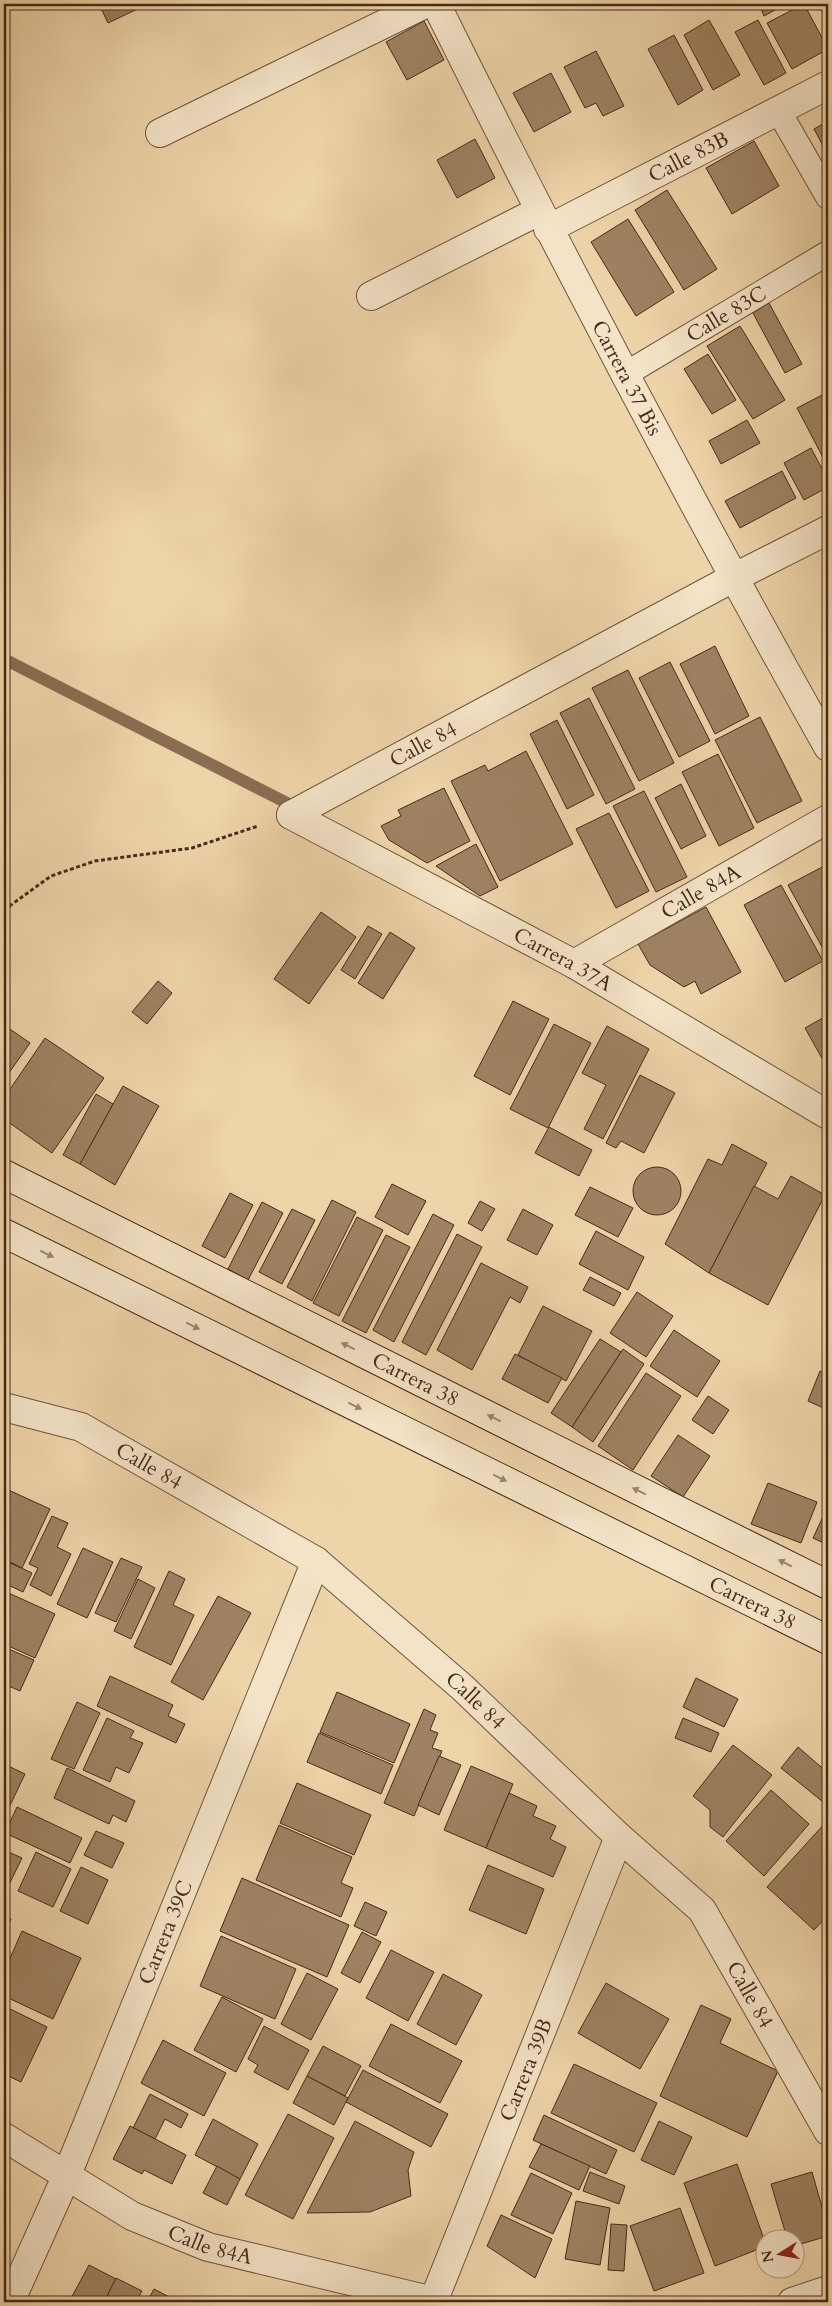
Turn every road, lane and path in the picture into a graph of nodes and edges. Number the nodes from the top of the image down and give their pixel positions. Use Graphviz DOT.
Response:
graph roads {
  1 [pos="425,4"];
  2 [pos="436,4"];
  3 [pos="828,85"];
  4 [pos="778,110"];
  5 [pos="160,133"];
  6 [pos="828,197"];
  7 [pos="543,220"];
  8 [pos="828,254"];
  9 [pos="372,296"];
  10 [pos="624,375"];
  11 [pos="828,530"];
  12 [pos="733,578"];
  13 [pos="828,747"];
  14 [pos="292,814"];
  15 [pos="828,819"];
  16 [pos="4,910"];
  17 [pos="574,964"];
  18 [pos="828,1115"];
  19 [pos="4,1174"];
  20 [pos="4,1233"];
  21 [pos="4,1408"];
  22 [pos="316,1561"];
  23 [pos="828,1585"];
  24 [pos="828,1640"];
  25 [pos="619,1837"];
  26 [pos="828,2131"];
  27 [pos="4,2137"];
  28 [pos="66,2177"];
  29 [pos="828,2290"];
  30 [pos="10,2302"];
  31 [pos="435,2302"];
  32 [pos="792,2302"];
  1 -- 5 [label="street"];
  2 -- 7 [label="street, Carrera 37 Bis"];
  3 -- 4 [label="street, Calle 83B"];
  4 -- 6 [label="lane"];
  4 -- 7 [label="street, Calle 83B"];
  7 -- 9 [label="street, Calle 83B"];
  7 -- 10 [label="street, Carrera 37 Bis"];
  8 -- 10 [label="lane, Calle 83C"];
  10 -- 12 [label="street, Carrera 37 Bis"];
  11 -- 12 [label="street, Calle 84"];
  12 -- 13 [label="street, Carrera 37 Bis"];
  12 -- 14 [label="street, Calle 84"];
  14 -- 16 [label="path"];
  14 -- 17 [label="street, Carrera 37A"];
  15 -- 17 [label="street, Calle 84A"];
  17 -- 18 [label="street, Carrera 37A"];
  23 -- 19 [label="street, Carrera 38, one-way"];
  20 -- 24 [label="street, Carrera 38, one-way"];
  21 -- 22 [label="street, Calle 84"];
  22 -- 25 [label="street, Calle 84"];
  22 -- 28 [label="street, Carrera 39C"];
  25 -- 26 [label="street, Calle 84"];
  25 -- 31 [label="street, Carrera 39B"];
  27 -- 28 [label="street, Calle 84A"];
  28 -- 30 [label="street, Carrera 39C"];
  28 -- 31 [label="street, Calle 84A"];
  29 -- 32 [label="street"];
}
